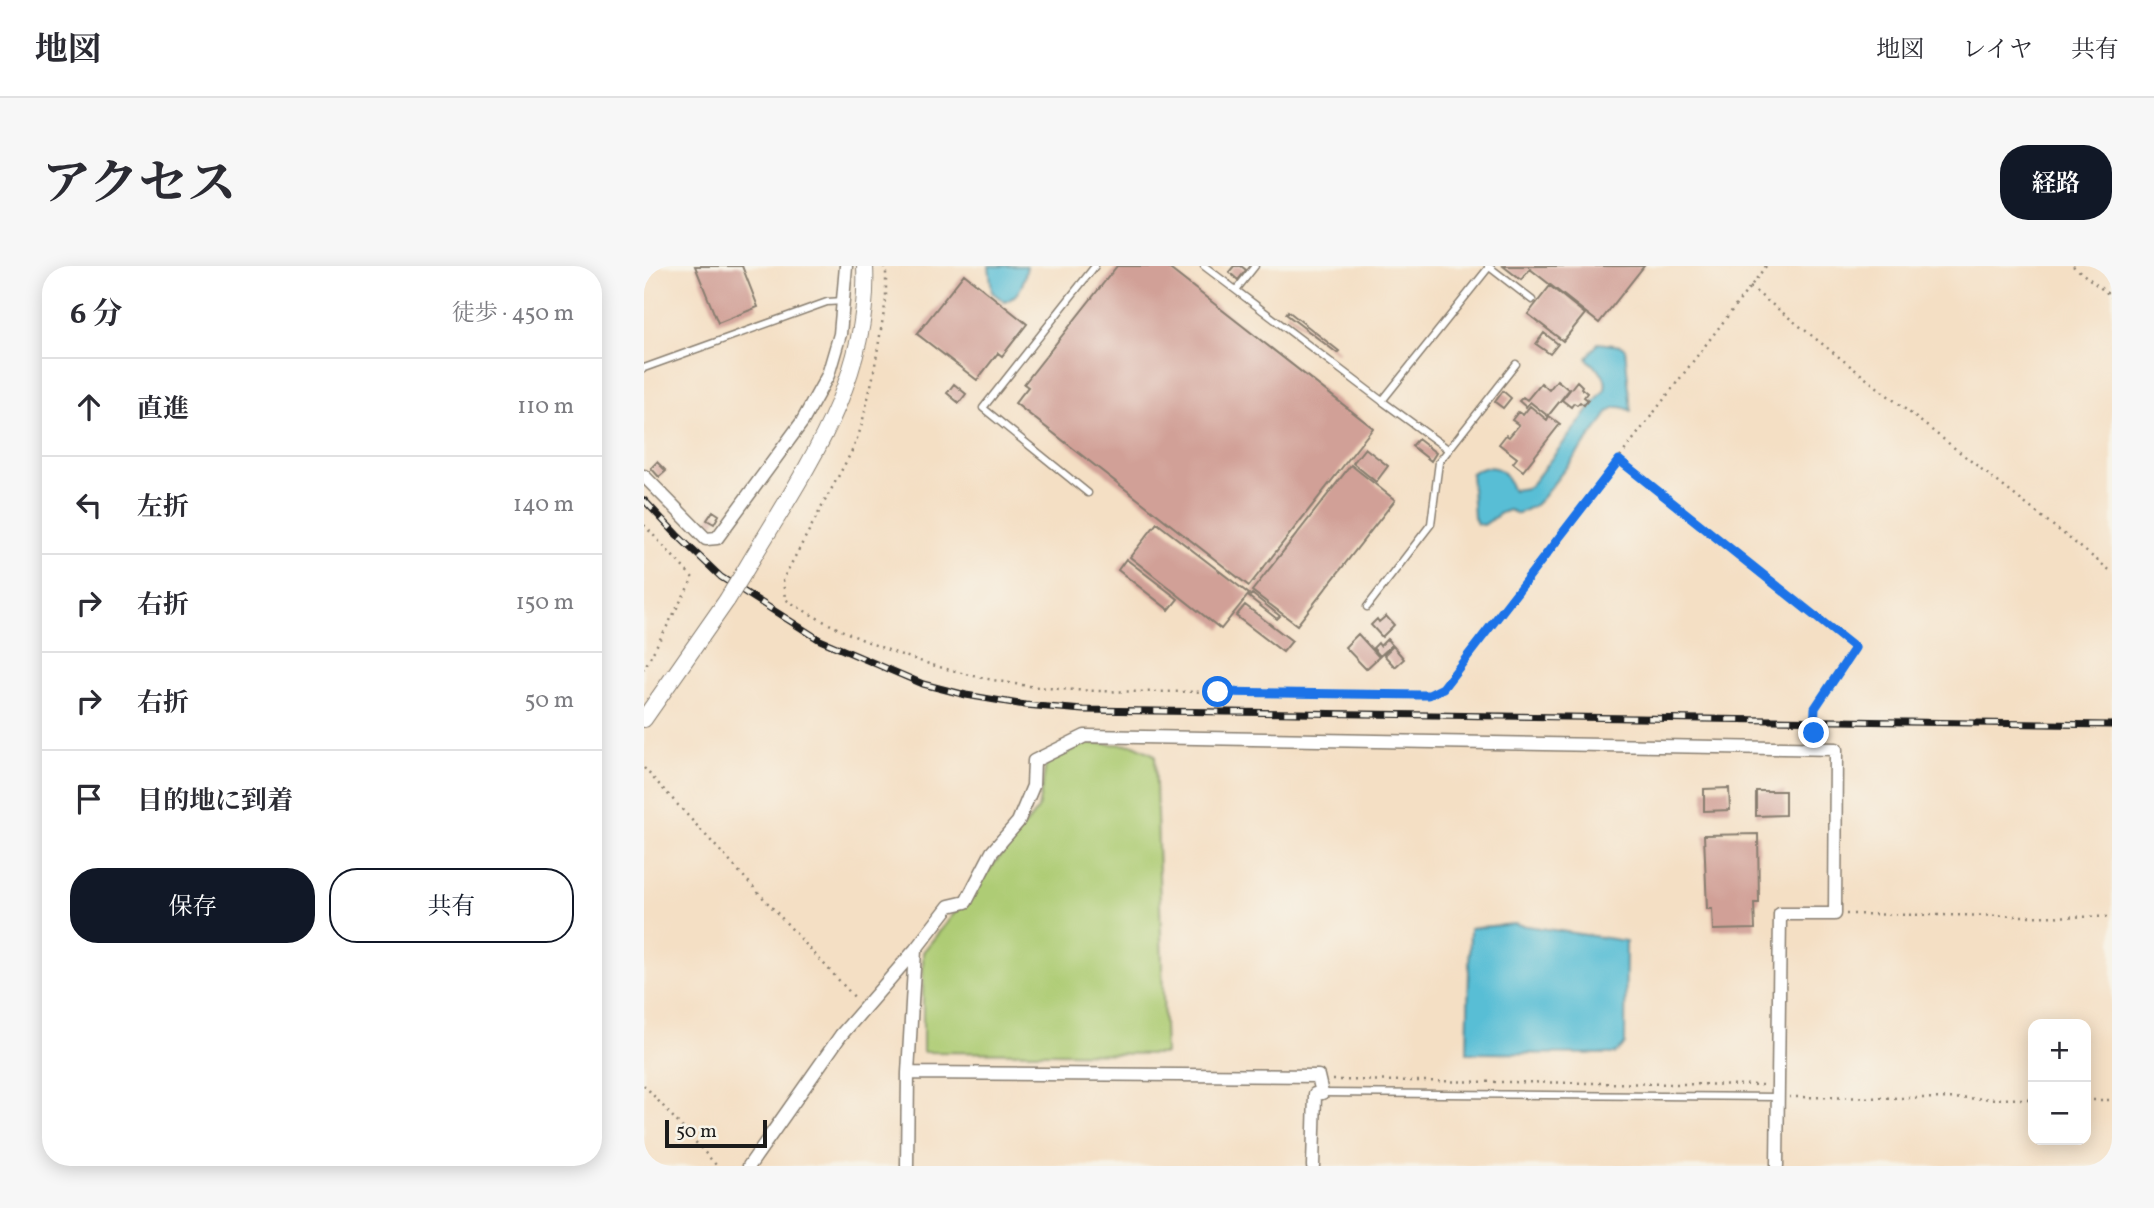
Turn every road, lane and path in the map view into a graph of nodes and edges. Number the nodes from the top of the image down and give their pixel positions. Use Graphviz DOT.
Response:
graph roads {
  1 [pos="846,266"];
  2 [pos="865,266"];
  3 [pos="884,266"];
  4 [pos="1095,266"];
  5 [pos="1204,266"];
  6 [pos="1255,266"];
  7 [pos="1488,266"];
  8 [pos="1766,266"];
  9 [pos="2073,266"];
  10 [pos="1750,287"];
  11 [pos="1236,290"];
  12 [pos="2112,296"];
  13 [pos="1532,300"];
  14 [pos="844,301"];
  15 [pos="1516,365"];
  16 [pos="644,369"];
  17 [pos="1382,401"];
  18 [pos="1449,450"];
  19 [pos="1619,460"];
  20 [pos="644,476"];
  21 [pos="1088,493"];
  22 [pos="644,525"];
  23 [pos="2112,572"];
  24 [pos="1367,607"];
  25 [pos="644,669"];
  26 [pos="644,719"];
  27 [pos="1814,748"];
  28 [pos="644,768"];
  29 [pos="1835,914"];
  30 [pos="2112,917"];
  31 [pos="915,950"];
  32 [pos="864,1008"];
  33 [pos="908,1073"];
  34 [pos="644,1085"];
  35 [pos="1321,1087"];
  36 [pos="1778,1091"];
  37 [pos="2028,1099"];
  38 [pos="2091,1100"];
  39 [pos="2112,1100"];
  40 [pos="717,1166"];
  41 [pos="749,1166"];
  42 [pos="907,1166"];
  43 [pos="1313,1166"];
  44 [pos="1777,1166"];
  1 -- 14 [label="street"];
  2 -- 26 [label="street, bridge"];
  3 -- 19 [label="path"];
  4 -- 21 [label="lane"];
  5 -- 11 [label="lane"];
  6 -- 11 [label="lane"];
  7 -- 13 [label="lane"];
  7 -- 17 [label="lane"];
  8 -- 10 [label="path"];
  9 -- 12 [label="path"];
  10 -- 19 [label="path"];
  10 -- 23 [label="path"];
  11 -- 17 [label="lane"];
  14 -- 16 [label="lane"];
  14 -- 20 [label="street"];
  15 -- 18 [label="lane"];
  17 -- 18 [label="lane"];
  18 -- 24 [label="lane"];
  19 -- 27 [label="path"];
  22 -- 25 [label="path"];
  27 -- 29 [label="street"];
  27 -- 31 [label="street"];
  28 -- 32 [label="path"];
  29 -- 30 [label="path"];
  29 -- 36 [label="street"];
  31 -- 32 [label="street"];
  31 -- 33 [label="street"];
  32 -- 41 [label="street"];
  33 -- 35 [label="street"];
  33 -- 42 [label="street"];
  34 -- 40 [label="path"];
  35 -- 36 [label="lane"];
  35 -- 36 [label="path"];
  35 -- 43 [label="street"];
  36 -- 37 [label="path"];
  36 -- 44 [label="street"];
  38 -- 39 [label="path"];
}
